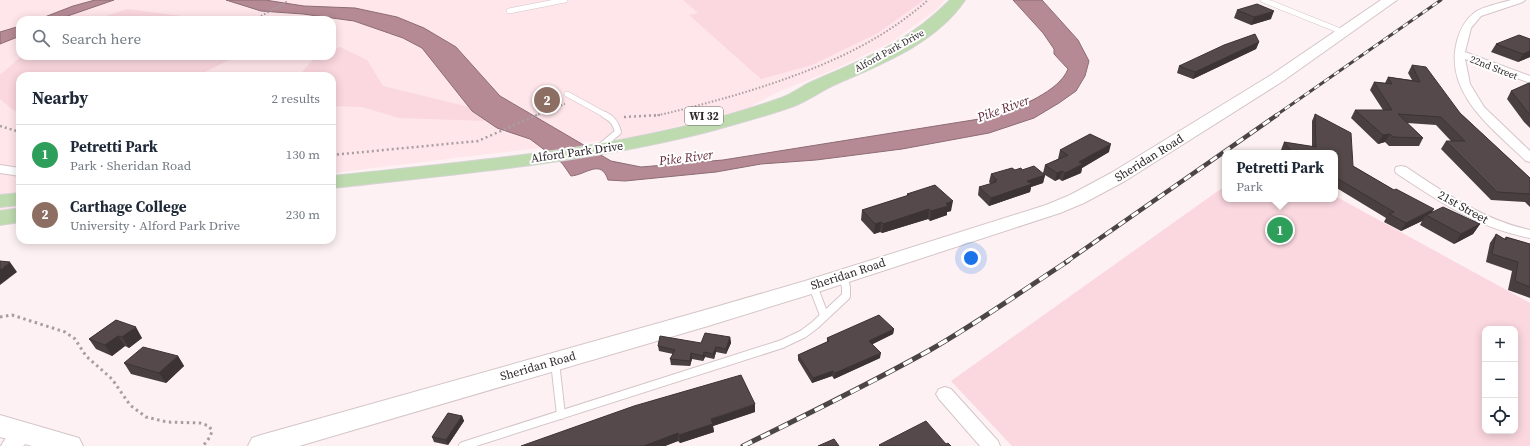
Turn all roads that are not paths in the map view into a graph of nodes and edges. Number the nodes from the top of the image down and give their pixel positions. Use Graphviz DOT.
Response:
graph roads {
  1 [pos="565,0"];
  2 [pos="958,0"];
  3 [pos="1263,0"];
  4 [pos="1390,0"];
  5 [pos="1520,0"];
  6 [pos="509,11"];
  7 [pos="1343,32"];
  8 [pos="1459,53"];
  9 [pos="1530,80"];
  10 [pos="567,94"];
  11 [pos="607,137"];
  12 [pos="506,148"];
  13 [pos="1530,158"];
  14 [pos="336,167"];
  15 [pos="0,169"];
  16 [pos="1401,170"];
  17 [pos="16,171"];
  18 [pos="336,181"];
  19 [pos="16,199"];
  20 [pos="0,201"];
  21 [pos="16,216"];
  22 [pos="0,218"];
  23 [pos="1530,234"];
  24 [pos="843,276"];
  25 [pos="813,286"];
  26 [pos="824,315"];
  27 [pos="555,362"];
  28 [pos="945,394"];
  29 [pos="561,415"];
  30 [pos="0,426"];
  31 [pos="17,440"];
  32 [pos="67,446"];
  33 [pos="261,446"];
  34 [pos="463,446"];
  35 [pos="991,446"];
  1 -- 6 [label="lane"];
  2 -- 11 [label="main road, Alford Park Drive / WI 32"];
  3 -- 7 [label="lane"];
  4 -- 7 [label="street, Sheridan Road"];
  5 -- 8 [label="street"];
  7 -- 24 [label="street, Sheridan Road"];
  8 -- 9 [label="street, 22nd Street"];
  8 -- 13 [label="street"];
  10 -- 11 [label="lane"];
  11 -- 12 [label="main road, Alford Park Drive / WI 32"];
  12 -- 14 [label="main road, Alford Park Drive / WI 32"];
  12 -- 18 [label="main road, Alford Park Drive / WI 32"];
  15 -- 17 [label="street"];
  16 -- 23 [label="street, 21st Street"];
  19 -- 20 [label="main road"];
  21 -- 22 [label="main road"];
  24 -- 25 [label="street, Sheridan Road"];
  24 -- 26 [label="lane"];
  25 -- 26 [label="lane"];
  25 -- 27 [label="street, Sheridan Road"];
  26 -- 29 [label="lane"];
  27 -- 29 [label="lane"];
  27 -- 33 [label="street, Sheridan Road"];
  28 -- 35 [label="street"];
  29 -- 34 [label="lane"];
  30 -- 31 [label="street"];
  31 -- 32 [label="street"];
}
